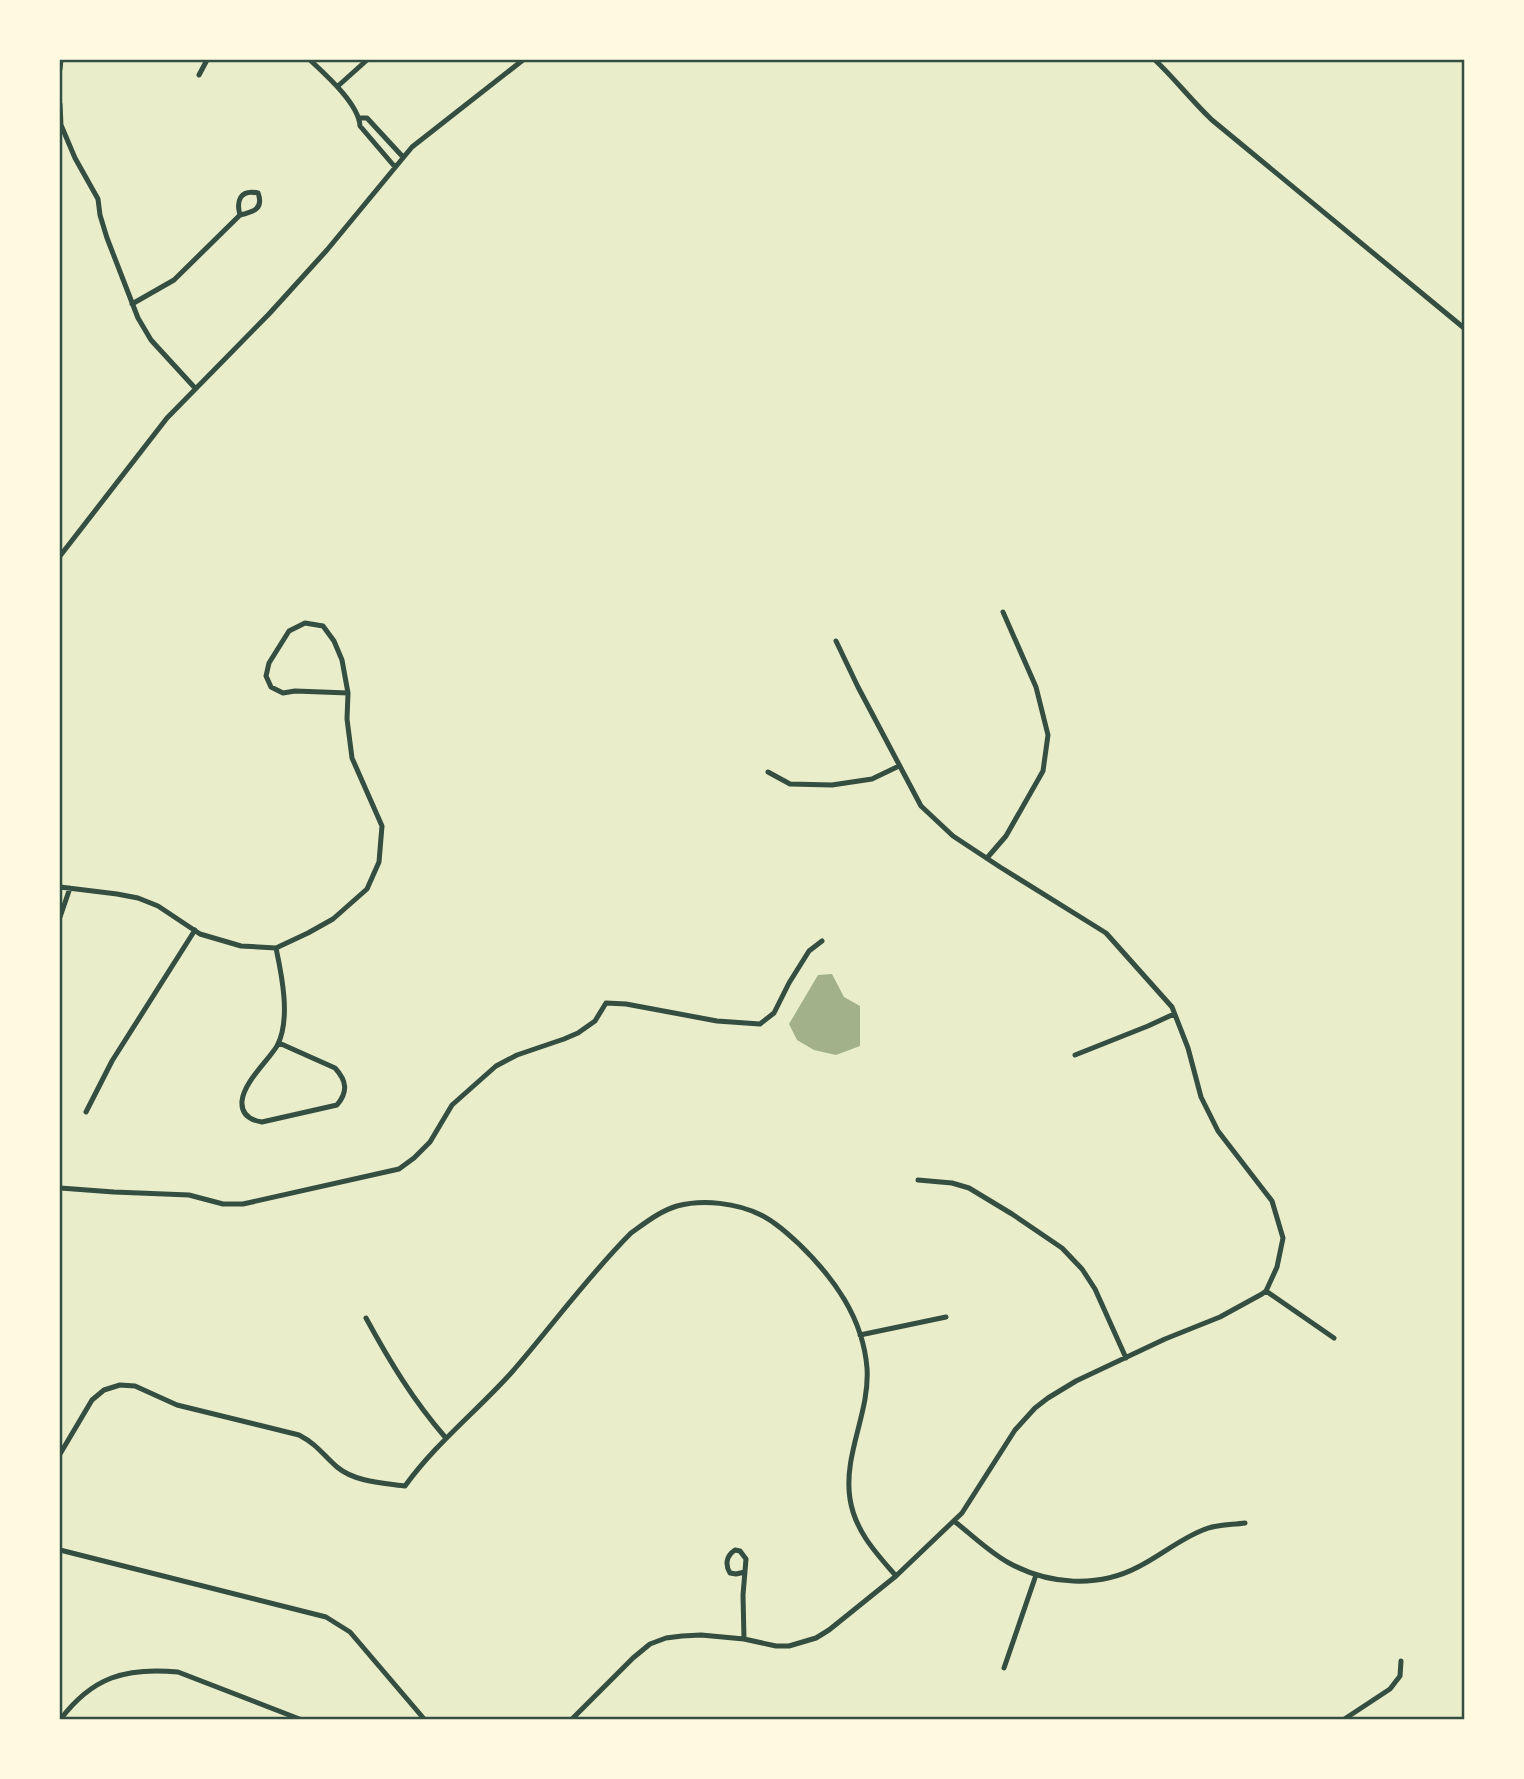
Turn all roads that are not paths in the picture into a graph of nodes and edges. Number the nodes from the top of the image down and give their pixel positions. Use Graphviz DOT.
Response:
graph roads {
  1 [pos="61,60"];
  2 [pos="207,60"];
  3 [pos="310,60"];
  4 [pos="367,60"];
  5 [pos="523,60"];
  6 [pos="1155,60"];
  7 [pos="60,69"];
  8 [pos="198,75"];
  9 [pos="338,86"];
  10 [pos="60,104"];
  11 [pos="360,118"];
  12 [pos="403,158"];
  13 [pos="395,167"];
  14 [pos="240,215"];
  15 [pos="132,304"];
  16 [pos="1465,328"];
  17 [pos="195,388"];
  18 [pos="60,556"];
  19 [pos="1003,612"];
  20 [pos="836,641"];
  21 [pos="348,693"];
  22 [pos="899,766"];
  23 [pos="768,772"];
  24 [pos="987,859"];
  25 [pos="60,887"];
  26 [pos="70,888"];
  27 [pos="60,917"];
  28 [pos="195,930"];
  29 [pos="822,941"];
  30 [pos="276,948"];
  31 [pos="1174,1014"];
  32 [pos="279,1043"];
  33 [pos="1075,1055"];
  34 [pos="86,1112"];
  35 [pos="918,1180"];
  36 [pos="60,1188"];
  37 [pos="1266,1291"];
  38 [pos="946,1317"];
  39 [pos="366,1318"];
  40 [pos="860,1335"];
  41 [pos="1334,1338"];
  42 [pos="1126,1358"];
  43 [pos="445,1437"];
  44 [pos="60,1454"];
  45 [pos="954,1521"];
  46 [pos="1245,1523"];
  47 [pos="60,1550"];
  48 [pos="745,1572"];
  49 [pos="1036,1575"];
  50 [pos="895,1576"];
  51 [pos="744,1639"];
  52 [pos="1401,1661"];
  53 [pos="1004,1668"];
  54 [pos="60,1720"];
  55 [pos="302,1720"];
  56 [pos="425,1720"];
  57 [pos="571,1720"];
  58 [pos="1343,1720"];
  1 -- 7 [label="street"];
  2 -- 8 [label="street"];
  3 -- 9 [label="street"];
  4 -- 9 [label="street"];
  5 -- 12 [label="street"];
  6 -- 16 [label="street"];
  9 -- 11 [label="street"];
  10 -- 15 [label="street"];
  11 -- 12 [label="street"];
  11 -- 13 [label="street"];
  12 -- 13 [label="street"];
  13 -- 17 [label="street"];
  14 -- 14 [label="street"];
  14 -- 15 [label="street"];
  15 -- 17 [label="street"];
  17 -- 18 [label="street"];
  19 -- 24 [label="street"];
  20 -- 22 [label="street"];
  21 -- 21 [label="street"];
  21 -- 30 [label="street"];
  22 -- 23 [label="street"];
  22 -- 24 [label="street"];
  24 -- 31 [label="street"];
  25 -- 26 [label="street"];
  26 -- 27 [label="street"];
  26 -- 28 [label="street"];
  28 -- 30 [label="street"];
  28 -- 34 [label="street"];
  29 -- 36 [label="street"];
  30 -- 32 [label="street"];
  31 -- 33 [label="street"];
  31 -- 37 [label="street"];
  32 -- 32 [label="street"];
  35 -- 42 [label="street"];
  37 -- 41 [label="street"];
  37 -- 42 [label="street"];
  38 -- 40 [label="street"];
  39 -- 43 [label="street"];
  40 -- 43 [label="street"];
  40 -- 50 [label="street"];
  42 -- 45 [label="street"];
  43 -- 44 [label="street"];
  45 -- 49 [label="street"];
  45 -- 50 [label="street"];
  46 -- 49 [label="street"];
  47 -- 56 [label="street"];
  48 -- 48 [label="street"];
  48 -- 51 [label="street"];
  49 -- 53 [label="street"];
  50 -- 51 [label="street"];
  51 -- 57 [label="street"];
  52 -- 58 [label="street"];
  54 -- 55 [label="street"];
}
